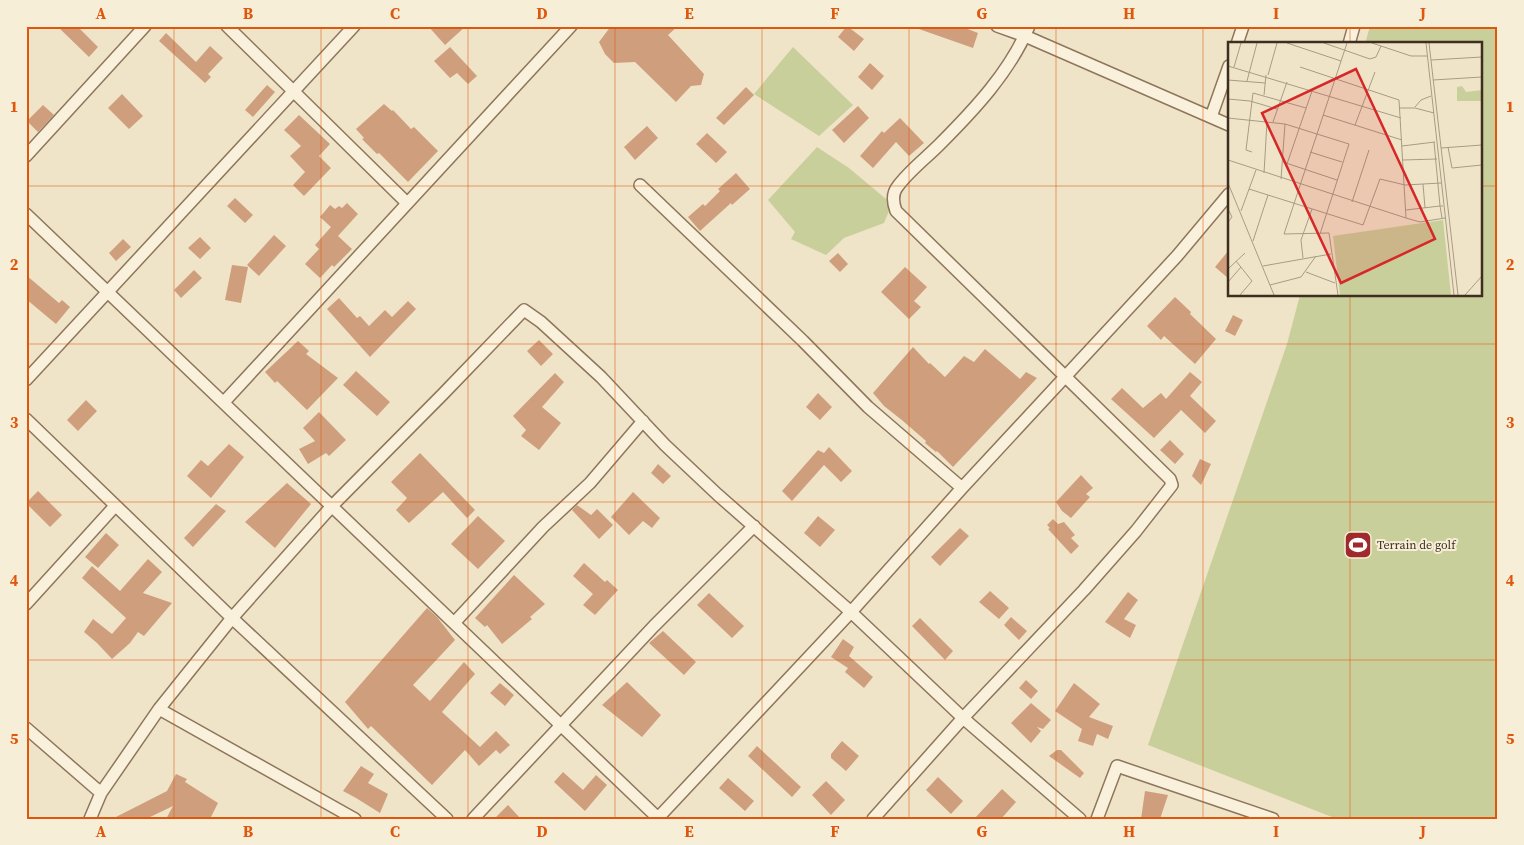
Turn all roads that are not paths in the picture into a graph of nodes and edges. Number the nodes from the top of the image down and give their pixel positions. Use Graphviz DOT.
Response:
graph roads {
  1 [pos="145,26"];
  2 [pos="227,26"];
  3 [pos="354,26"];
  4 [pos="572,26"];
  5 [pos="997,26"];
  6 [pos="1243,26"];
  7 [pos="1354,26"];
  8 [pos="1027,31"];
  9 [pos="1238,42"];
  10 [pos="1350,42"];
  11 [pos="1228,69"];
  12 [pos="294,91"];
  13 [pos="1211,118"];
  14 [pos="1228,125"];
  15 [pos="26,156"];
  16 [pos="640,185"];
  17 [pos="1228,195"];
  18 [pos="407,203"];
  19 [pos="26,214"];
  20 [pos="108,292"];
  21 [pos="1064,377"];
  22 [pos="26,380"];
  23 [pos="224,402"];
  24 [pos="26,419"];
  25 [pos="642,421"];
  26 [pos="962,488"];
  27 [pos="115,506"];
  28 [pos="332,506"];
  29 [pos="754,526"];
  30 [pos="26,604"];
  31 [pos="851,612"];
  32 [pos="232,618"];
  33 [pos="454,623"];
  34 [pos="159,709"];
  35 [pos="963,718"];
  36 [pos="562,726"];
  37 [pos="26,728"];
  38 [pos="101,794"];
  39 [pos="880,816"];
  40 [pos="658,818"];
  41 [pos="90,819"];
  42 [pos="355,819"];
  43 [pos="447,819"];
  44 [pos="473,819"];
  45 [pos="1080,819"];
  46 [pos="1098,819"];
  47 [pos="1273,819"];
  1 -- 15 [label="street"];
  2 -- 12 [label="street"];
  3 -- 12 [label="street"];
  4 -- 18 [label="street"];
  5 -- 8 [label="street"];
  6 -- 9 [label="street"];
  7 -- 10 [label="street"];
  8 -- 13 [label="street"];
  8 -- 21 [label="street"];
  11 -- 13 [label="street"];
  12 -- 18 [label="street"];
  12 -- 20 [label="street"];
  13 -- 14 [label="street"];
  16 -- 26 [label="street"];
  17 -- 21 [label="street"];
  18 -- 23 [label="street"];
  19 -- 20 [label="street"];
  20 -- 22 [label="street"];
  20 -- 23 [label="street"];
  21 -- 26 [label="street"];
  21 -- 35 [label="street"];
  23 -- 28 [label="street"];
  24 -- 27 [label="street"];
  25 -- 28 [label="street"];
  25 -- 29 [label="street"];
  25 -- 33 [label="street"];
  26 -- 31 [label="street"];
  27 -- 30 [label="street"];
  27 -- 32 [label="street"];
  28 -- 32 [label="street"];
  28 -- 33 [label="street"];
  29 -- 31 [label="street"];
  29 -- 36 [label="street"];
  31 -- 35 [label="street"];
  31 -- 40 [label="street"];
  32 -- 34 [label="street"];
  32 -- 43 [label="street"];
  33 -- 36 [label="street"];
  34 -- 38 [label="street"];
  34 -- 42 [label="street"];
  35 -- 39 [label="street"];
  35 -- 45 [label="street"];
  36 -- 40 [label="street"];
  36 -- 44 [label="street"];
  37 -- 38 [label="street"];
  38 -- 41 [label="street"];
  46 -- 47 [label="street"];
}
